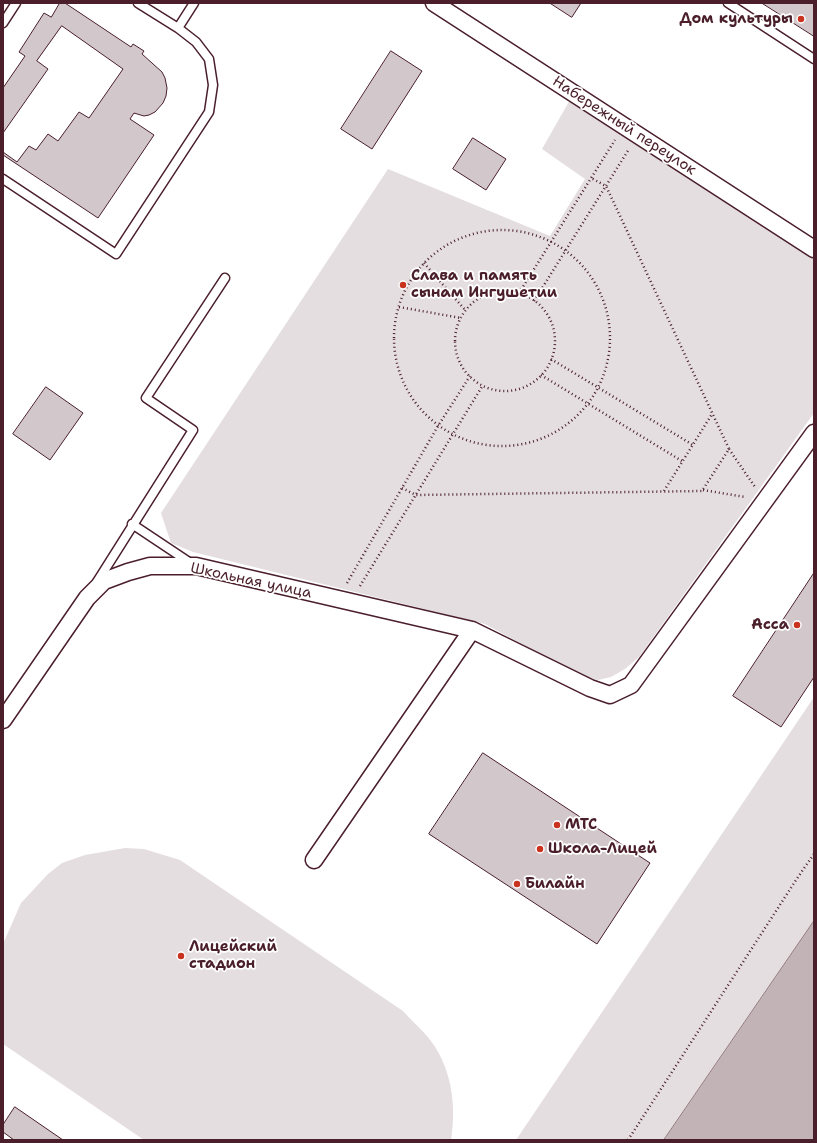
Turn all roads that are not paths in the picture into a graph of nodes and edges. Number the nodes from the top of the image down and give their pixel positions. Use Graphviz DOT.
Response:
graph roads {
  1 [pos="16,3"];
  2 [pos="138,3"];
  3 [pos="194,3"];
  4 [pos="434,3"];
  5 [pos="728,3"];
  6 [pos="3,23"];
  7 [pos="178,28"];
  8 [pos="814,59"];
  9 [pos="3,179"];
  10 [pos="814,249"];
  11 [pos="225,278"];
  12 [pos="814,433"];
  13 [pos="132,524"];
  14 [pos="196,566"];
  15 [pos="87,598"];
  16 [pos="472,630"];
  17 [pos="3,720"];
  18 [pos="314,860"];
  1 -- 6 [label="lane"];
  2 -- 7 [label="lane"];
  3 -- 7 [label="lane"];
  4 -- 10 [label="street, Набережный переулок"];
  5 -- 8 [label="lane"];
  7 -- 9 [label="lane"];
  11 -- 13 [label="lane"];
  12 -- 16 [label="street, Школьная улица"];
  13 -- 14 [label="lane"];
  13 -- 15 [label="lane"];
  14 -- 15 [label="street, Школьная улица"];
  14 -- 16 [label="street, Школьная улица"];
  15 -- 17 [label="street, Школьная улица"];
  16 -- 18 [label="street"];
}
